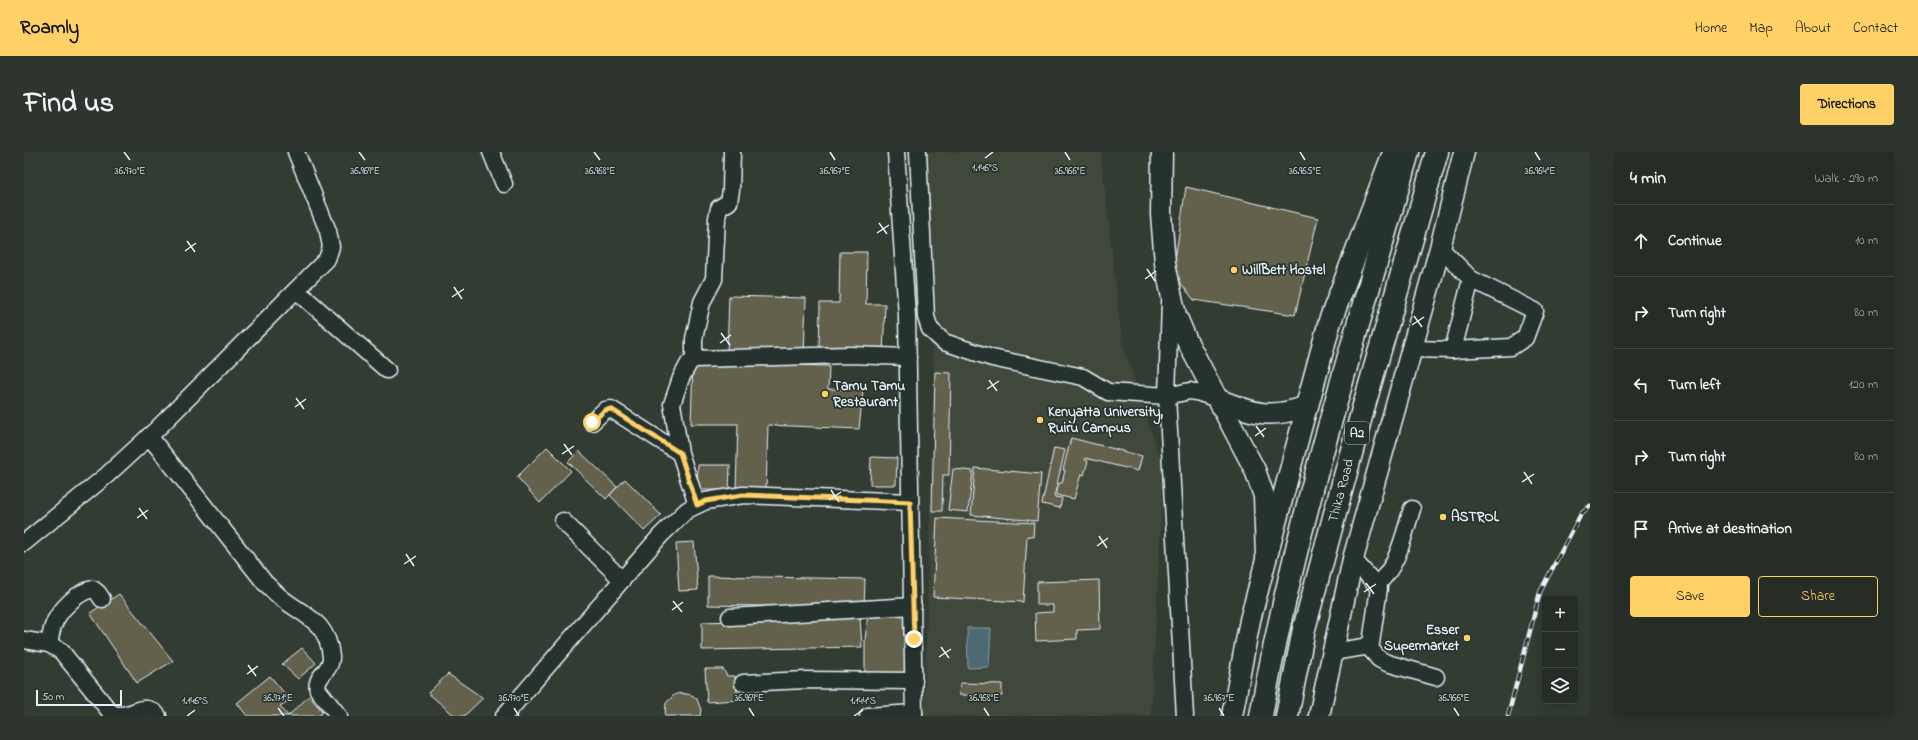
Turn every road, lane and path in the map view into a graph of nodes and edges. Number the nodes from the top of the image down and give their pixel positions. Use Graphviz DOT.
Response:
graph roads {
  1 [pos="296,152"];
  2 [pos="491,152"];
  3 [pos="732,152"];
  4 [pos="896,152"];
  5 [pos="918,152"];
  6 [pos="1162,152"];
  7 [pos="1396,152"];
  8 [pos="1408,152"];
  9 [pos="1437,152"];
  10 [pos="1464,152"];
  11 [pos="504,184"];
  12 [pos="1440,248"];
  13 [pos="1471,279"];
  14 [pos="296,290"];
  15 [pos="1171,293"];
  16 [pos="1411,349"];
  17 [pos="1452,350"];
  18 [pos="908,357"];
  19 [pos="694,358"];
  20 [pos="387,370"];
  21 [pos="1168,396"];
  22 [pos="1217,399"];
  23 [pos="1307,406"];
  24 [pos="592,422"];
  25 [pos="150,436"];
  26 [pos="680,453"];
  27 [pos="910,502"];
  28 [pos="697,505"];
  29 [pos="1412,509"];
  30 [pos="563,521"];
  31 [pos="24,543"];
  32 [pos="1266,556"];
  33 [pos="1353,559"];
  34 [pos="622,580"];
  35 [pos="1377,584"];
  36 [pos="102,599"];
  37 [pos="913,606"];
  38 [pos="730,617"];
  39 [pos="24,640"];
  40 [pos="49,644"];
  41 [pos="1368,646"];
  42 [pos="1332,652"];
  43 [pos="1436,677"];
  44 [pos="914,681"];
  45 [pos="743,683"];
  46 [pos="914,714"];
  47 [pos="158,716"];
  48 [pos="339,716"];
  49 [pos="504,716"];
  50 [pos="868,716"];
  51 [pos="1184,716"];
  52 [pos="1232,716"];
  53 [pos="1261,716"];
  54 [pos="1287,716"];
  55 [pos="1319,716"];
  1 -- 14 [label="street"];
  2 -- 11 [label="street"];
  3 -- 19 [label="street"];
  4 -- 18 [label="street"];
  5 -- 21 [label="street"];
  6 -- 15 [label="main road"];
  7 -- 23 [label="highway"];
  8 -- 53 [label="highway, Thika Road / A2"];
  9 -- 54 [label="highway, Thika Road / A2"];
  10 -- 12 [label="main road, Thika Road"];
  12 -- 13 [label="street"];
  12 -- 16 [label="main road, Thika Road"];
  13 -- 17 [label="street"];
  13 -- 17 [label="street"];
  14 -- 20 [label="street"];
  14 -- 25 [label="street"];
  15 -- 21 [label="street"];
  15 -- 22 [label="main road"];
  16 -- 17 [label="street"];
  16 -- 33 [label="main road, Thika Road"];
  18 -- 19 [label="street"];
  18 -- 27 [label="street"];
  19 -- 26 [label="street"];
  21 -- 22 [label="street"];
  21 -- 51 [label="street"];
  22 -- 23 [label="main road"];
  22 -- 32 [label="main road"];
  23 -- 32 [label="main road"];
  24 -- 26 [label="street"];
  25 -- 31 [label="street"];
  25 -- 48 [label="street"];
  26 -- 28 [label="street"];
  27 -- 28 [label="street"];
  27 -- 37 [label="street"];
  28 -- 34 [label="street"];
  29 -- 35 [label="street"];
  30 -- 34 [label="street"];
  32 -- 52 [label="main road"];
  33 -- 35 [label="street"];
  33 -- 42 [label="main road, Thika Road"];
  34 -- 49 [label="street"];
  35 -- 41 [label="street"];
  36 -- 40 [label="street"];
  37 -- 38 [label="street"];
  37 -- 44 [label="street"];
  39 -- 40 [label="street"];
  40 -- 47 [label="street"];
  41 -- 42 [label="street"];
  41 -- 43 [label="street"];
  42 -- 55 [label="main road, Thika Road"];
  44 -- 45 [label="street"];
  44 -- 46 [label="street"];
  46 -- 50 [label="street"];
}
